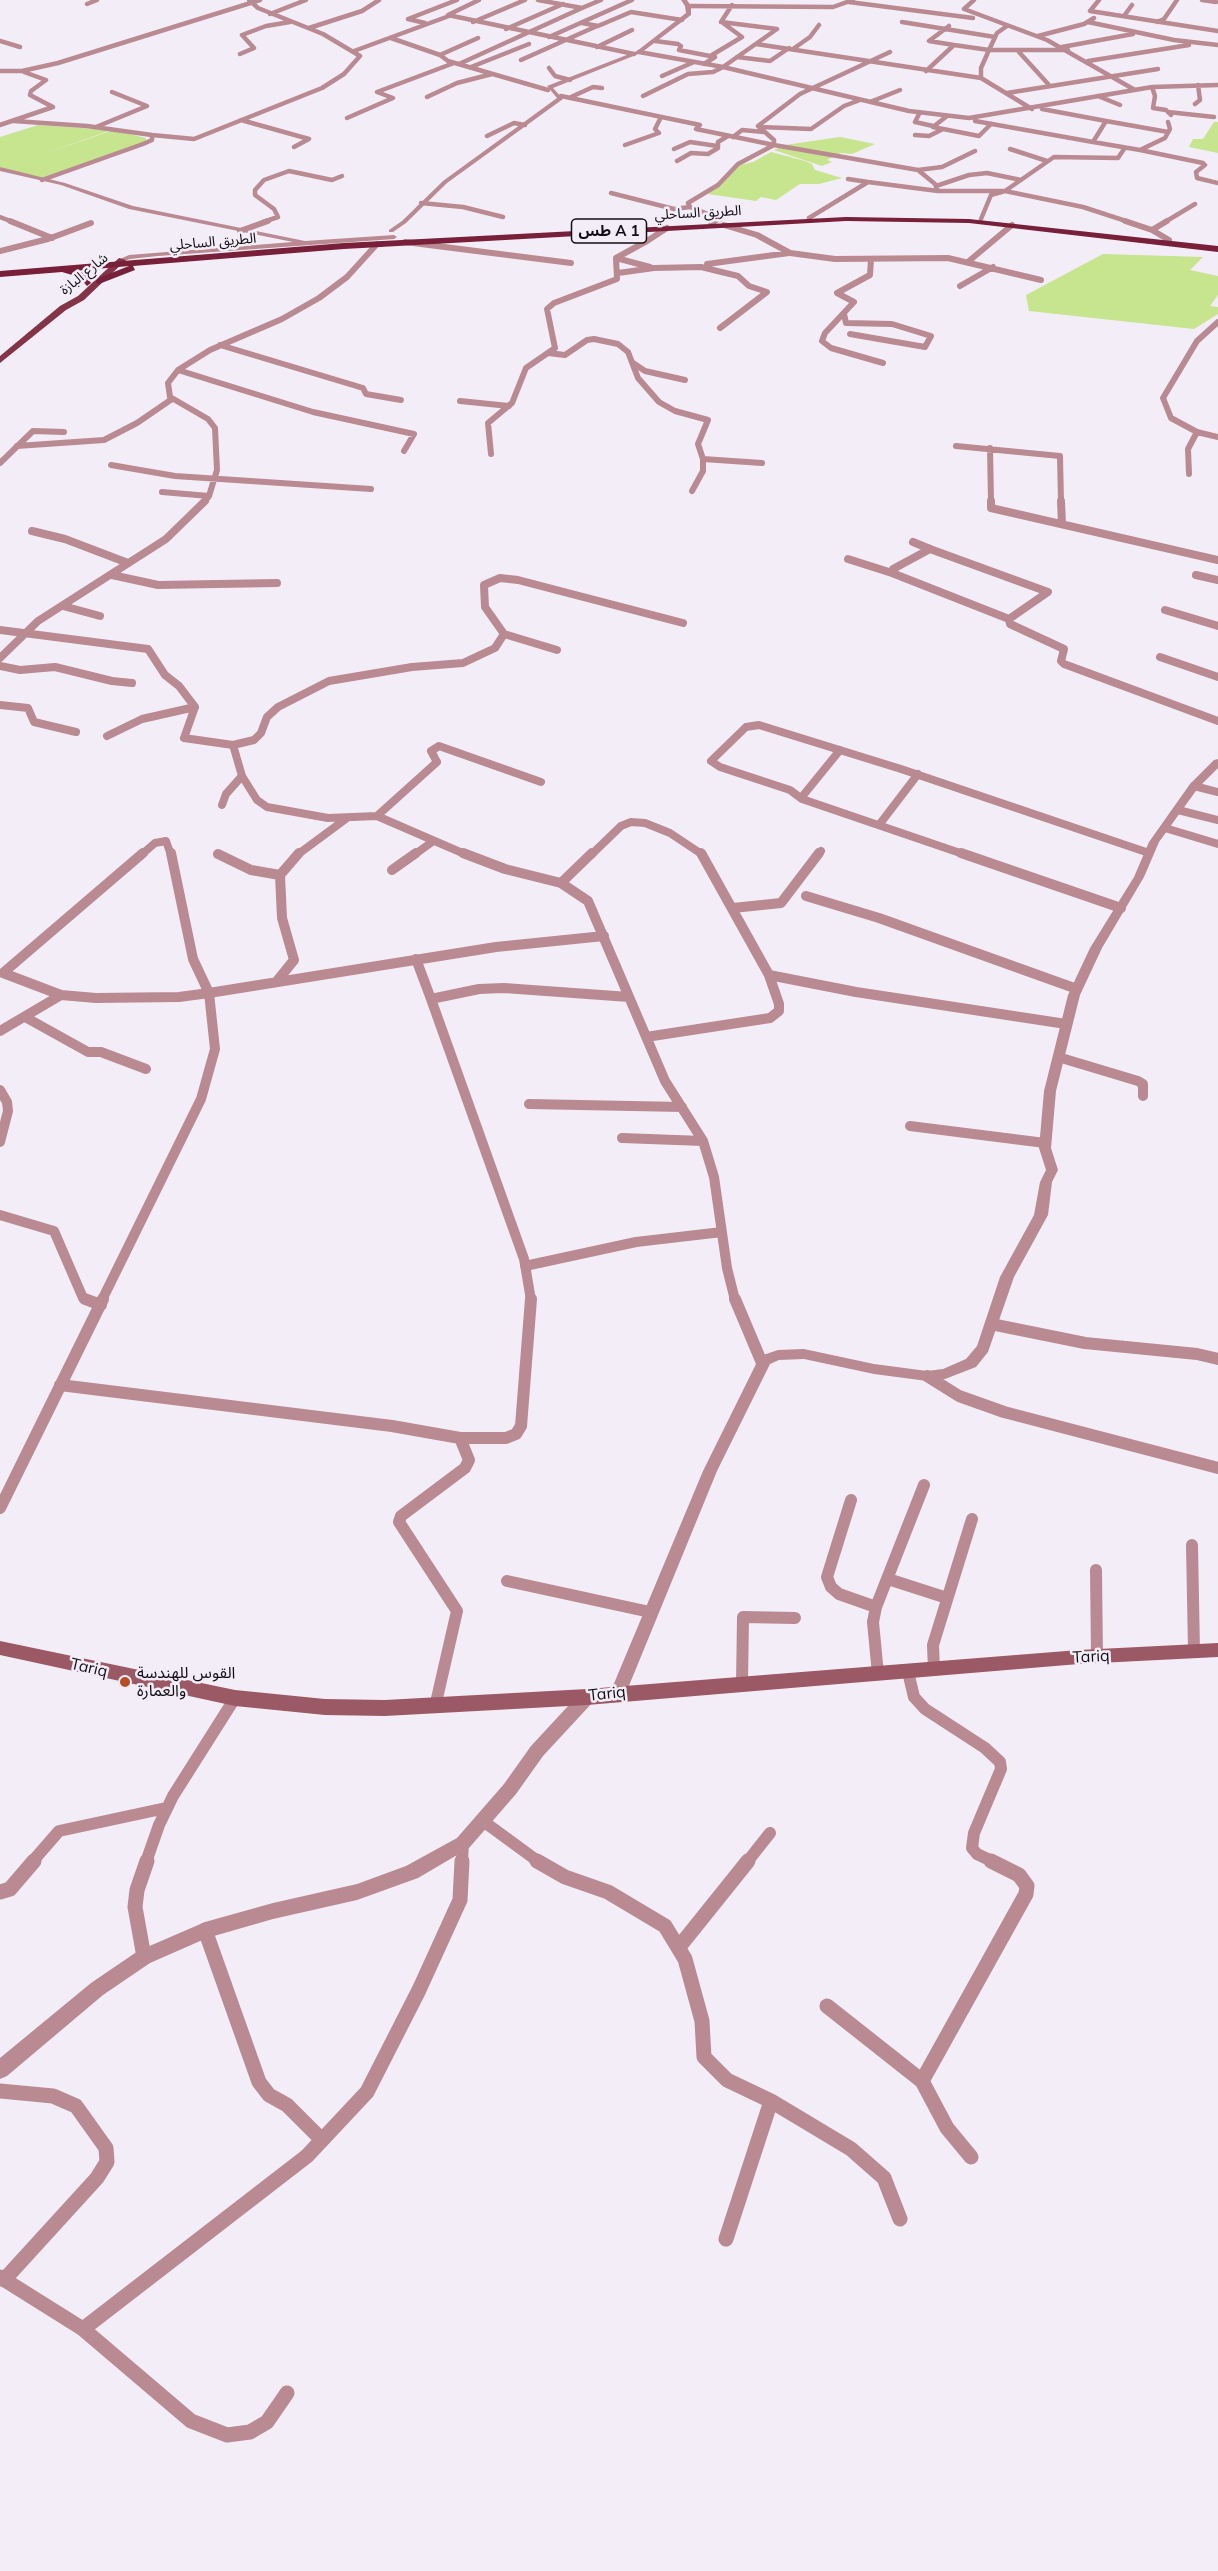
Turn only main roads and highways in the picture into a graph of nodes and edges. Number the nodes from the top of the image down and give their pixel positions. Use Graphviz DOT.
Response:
graph roads {
  1 [pos="405,232"];
  2 [pos="470,235"];
  3 [pos="1218,247"];
  4 [pos="163,260"];
  5 [pos="116,262"];
  6 [pos="53,269"];
  7 [pos="0,272"];
  8 [pos="99,281"];
  9 [pos="87,284"];
  10 [pos="63,309"];
  11 [pos="0,360"];
  12 [pos="0,1648"];
  13 [pos="1218,1650"];
  1 -- 2 [label="highway"];
  1 -- 3 [label="highway, الطريق الساحلي / طس A 1"];
  1 -- 4 [label="highway, الطريق الساحلي / طس A 1"];
  2 -- 3 [label="highway, الطريق الساحلي / طس A 1"];
  2 -- 5 [label="highway, الطريق الساحلي / طس A 1"];
  4 -- 5 [label="highway, الطريق الساحلي / طس A 1"];
  4 -- 8 [label="highway"];
  5 -- 6 [label="highway, الطريق الساحلي / طس A 1"];
  5 -- 7 [label="highway, الطريق الساحلي / طس A 1"];
  5 -- 8 [label="main road, شارع البازة"];
  5 -- 9 [label="main road, شارع البازة"];
  6 -- 7 [label="highway, الطريق الساحلي / طس A 1"];
  6 -- 9 [label="highway"];
  8 -- 10 [label="main road, شارع البازة"];
  9 -- 10 [label="main road, شارع البازة"];
  10 -- 11 [label="main road, شارع البازة"];
  12 -- 13 [label="main road, Tariq"];
}
